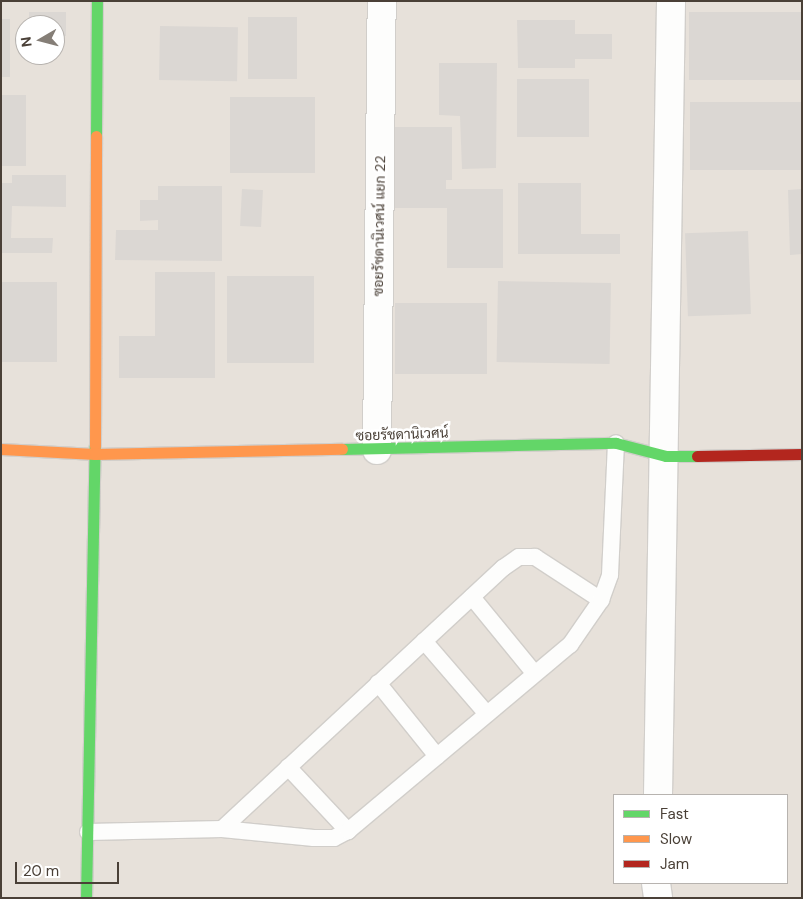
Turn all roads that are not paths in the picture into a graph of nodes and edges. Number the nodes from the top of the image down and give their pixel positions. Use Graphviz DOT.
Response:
graph roads {
  1 [pos="97,1"];
  2 [pos="382,1"];
  3 [pos="670,1"];
  4 [pos="616,443"];
  5 [pos="1,449"];
  6 [pos="377,450"];
  7 [pos="95,454"];
  8 [pos="802,454"];
  9 [pos="666,456"];
  10 [pos="472,597"];
  11 [pos="601,600"];
  12 [pos="424,641"];
  13 [pos="535,674"];
  14 [pos="378,683"];
  15 [pos="487,714"];
  16 [pos="438,756"];
  17 [pos="288,767"];
  18 [pos="658,794"];
  19 [pos="222,829"];
  20 [pos="348,831"];
  21 [pos="88,832"];
  22 [pos="656,884"];
  23 [pos="86,898"];
  24 [pos="658,898"];
  1 -- 7 [label="street"];
  2 -- 6 [label="street, ซอยรัชดานิเวศน์ แยก 22"];
  3 -- 9 [label="street"];
  4 -- 6 [label="street, ซอยรัชดานิเวศน์"];
  4 -- 9 [label="street, ซอยรัชดานิเวศน์"];
  4 -- 11 [label="lane"];
  5 -- 7 [label="street, ซอยรัชดานิเวศน์"];
  6 -- 7 [label="street, ซอยรัชดานิเวศน์"];
  7 -- 21 [label="street"];
  8 -- 9 [label="street, ซอยรัชดานิเวศน์"];
  9 -- 18 [label="street"];
  10 -- 11 [label="lane"];
  10 -- 12 [label="lane"];
  10 -- 13 [label="lane"];
  11 -- 13 [label="lane"];
  12 -- 14 [label="lane"];
  12 -- 15 [label="lane"];
  13 -- 15 [label="lane"];
  14 -- 16 [label="lane"];
  14 -- 17 [label="lane"];
  15 -- 16 [label="lane"];
  16 -- 20 [label="lane"];
  17 -- 19 [label="lane"];
  17 -- 20 [label="lane"];
  19 -- 20 [label="lane"];
  19 -- 21 [label="lane"];
  21 -- 23 [label="street"];
  22 -- 24 [label="street"];
}
